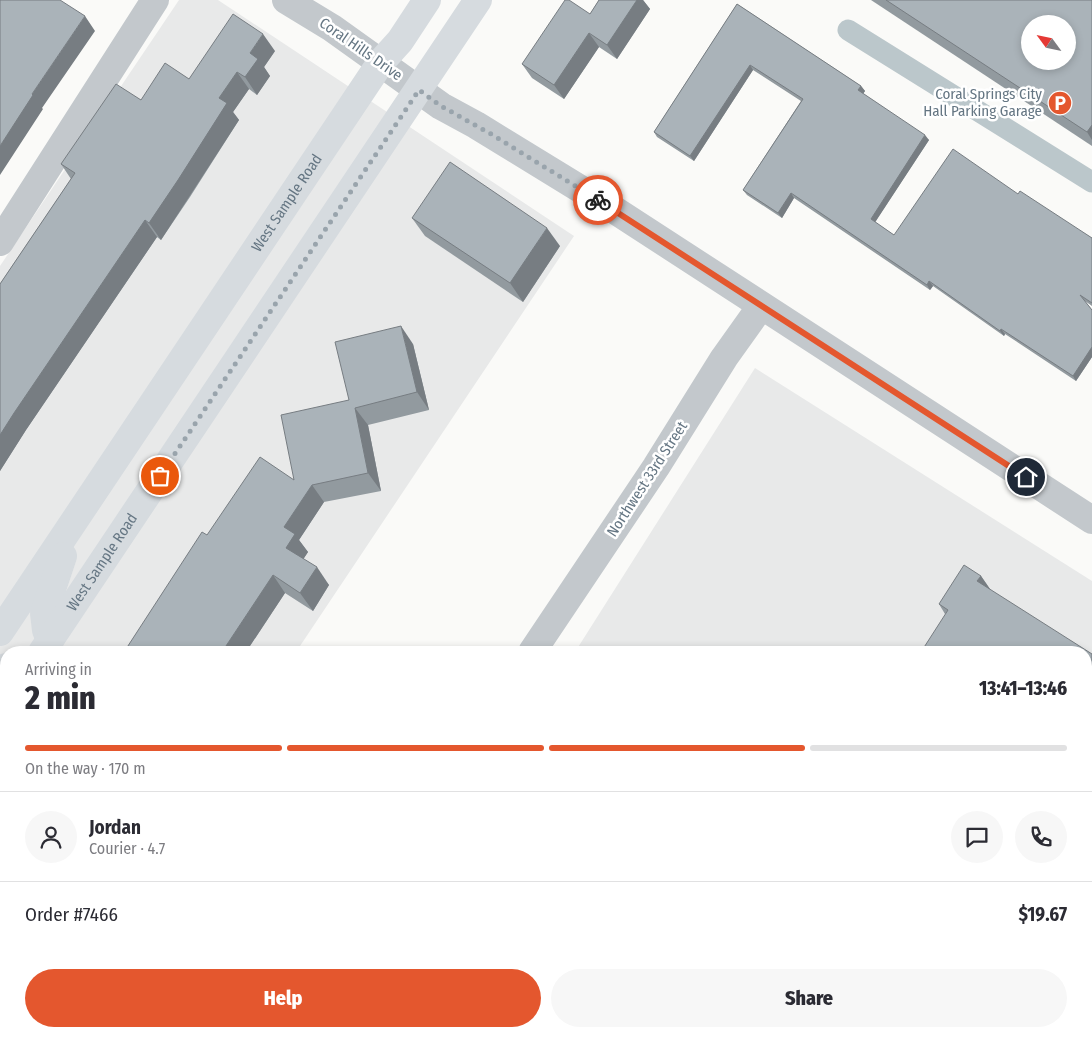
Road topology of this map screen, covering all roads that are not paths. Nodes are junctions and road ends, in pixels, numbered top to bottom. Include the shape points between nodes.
1 (155, 0) edge
2 (286, 0) edge
3 (427, 0) edge
4 (478, 0) edge
5 (382, 62) junction
6 (419, 90) junction
7 (0, 242) edge
8 (761, 306) junction
9 (1092, 520) edge
10 (74, 521) junction
11 (5, 624) edge
12 (10, 646) edge
13 (46, 646) edge
14 (47, 646) edge
15 (536, 646) edge

1 - 7 street
2 - 5 street, Coral Hills Drive
3 - 5 main road, West Sample Road
4 - 6 main road, West Sample Road
5 - 6 street, Coral Hills Drive
5 - 10 main road, West Sample Road
6 - 8 street, Coral Hills Drive via 613,209
6 - 14 main road, West Sample Road
8 - 9 street, Coral Hills Drive
8 - 15 street, Northwest 33rd Street
10 - 11 main road, West Sample Road
10 - 13 main road via 44,613
11 - 12 main road

